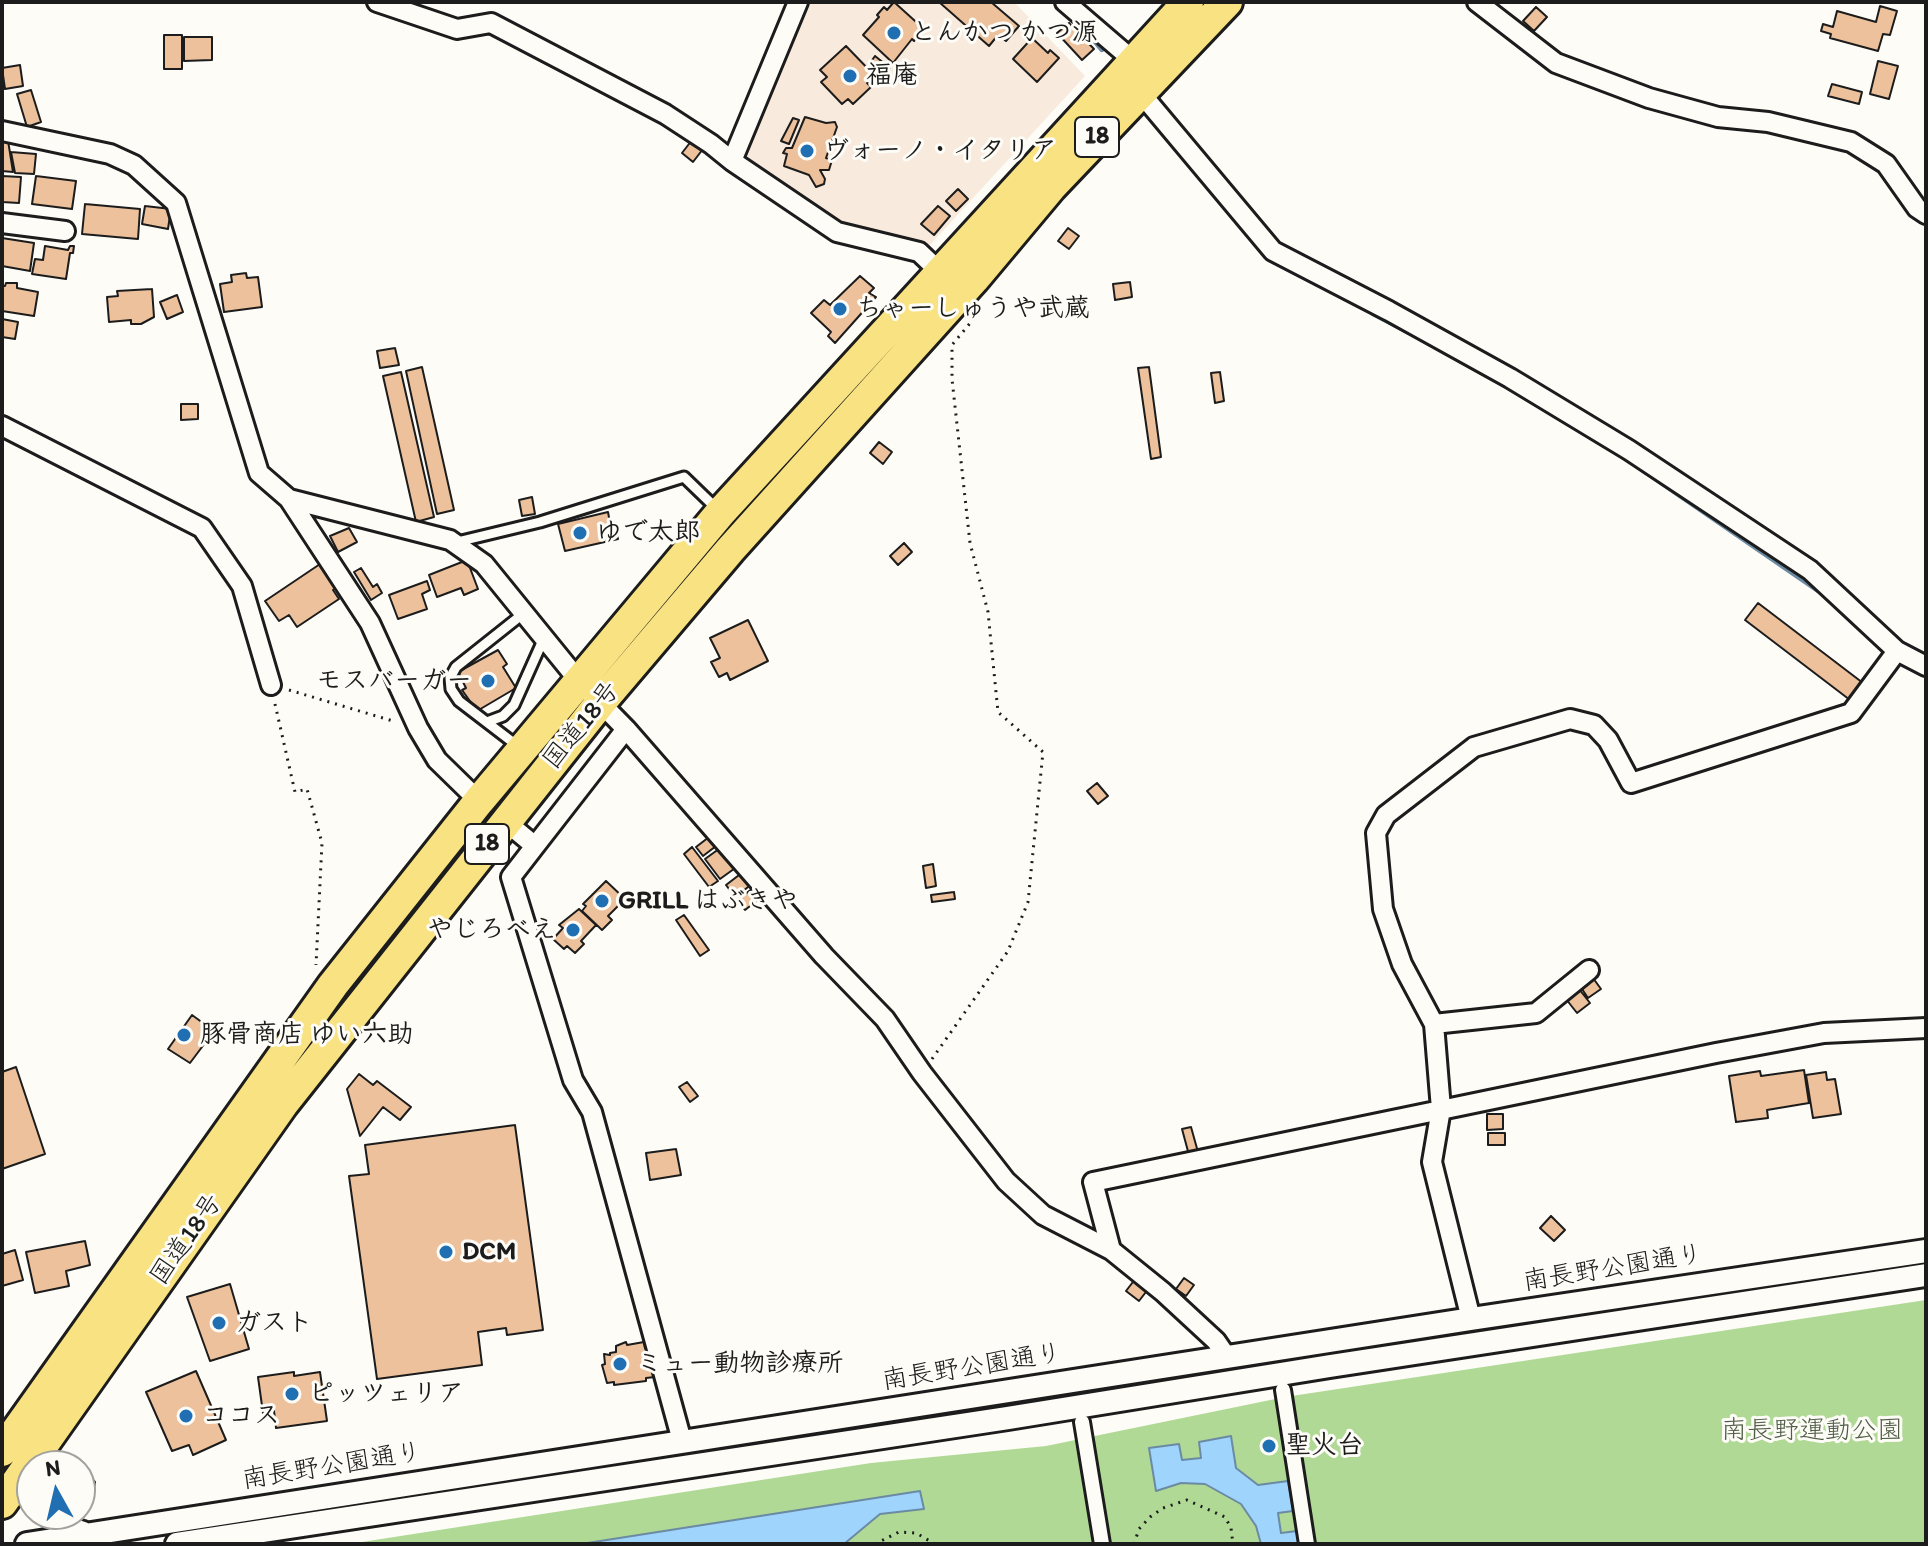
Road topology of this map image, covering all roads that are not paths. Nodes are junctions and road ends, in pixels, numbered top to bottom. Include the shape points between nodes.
1 (377, 2) edge
2 (798, 2) edge
3 (1065, 2) edge
4 (1188, 2) edge
5 (1227, 2) edge
6 (1477, 2) edge
7 (1137, 77) junction
8 (2, 131) edge
9 (732, 161) junction
10 (1926, 214) edge
11 (2, 223) edge
12 (65, 231) dead end
13 (939, 271) junction
14 (2, 426) edge
15 (289, 499) junction
16 (721, 512) junction
17 (454, 543) junction
18 (524, 613) junction
19 (544, 638) junction
20 (1897, 651) junction
21 (1926, 666) edge
22 (579, 681) junction
23 (271, 685) road end
24 (601, 702) junction
25 (487, 722) junction
26 (626, 729) junction
27 (522, 749) junction
28 (479, 801) junction
29 (505, 821) junction
30 (535, 846) junction
31 (1589, 970) dead end
32 (1434, 1024) junction
33 (1926, 1028) edge
34 (1441, 1109) junction
35 (1111, 1250) junction
36 (1926, 1251) edge
37 (1926, 1275) edge
38 (1471, 1319) junction
39 (1227, 1357) junction
40 (1283, 1390) dead end
41 (1082, 1422) dead end
42 (682, 1441) junction
43 (2, 1449) edge
44 (43, 1450) edge
45 (16, 1485) edge
46 (2, 1503) edge
47 (75, 1530) edge
48 (88, 1534) junction
49 (206, 1542) edge
50 (27, 1544) edge
51 (177, 1544) edge
52 (1102, 1544) edge
53 (1307, 1544) edge

1 - 9 street via 457,29 491,23 665,114
2 - 9 street
3 - 7 street
4 - 7 highway, 国道18号 / 18
5 - 7 highway, 国道18号 / 18
6 - 10 street via 1556,63 1649,98 1851,142 1886,164
7 - 13 highway, 国道18号 / 18
7 - 20 street via 1273,251 1483,363 1629,450 1810,570
7 - 24 highway, 国道18号 / 18 via 974,279
8 - 15 street via 110,154 134,165 176,203 259,473
9 - 13 street via 837,232 919,252
11 - 12 street
13 - 16 highway, 国道18号 / 18
14 - 23 street via 202,528 242,586
15 - 17 street
15 - 28 street via 370,623 437,760
16 - 17 lane via 684,477
16 - 22 highway, 国道18号 / 18
17 - 18 street via 484,564
18 - 19 street
18 - 25 lane via 456,667 450,678 459,701
19 - 22 street
19 - 25 lane via 514,705
20 - 21 street
20 - 32 street via 1851,713 1837,718 1631,783 1594,725 1570,719 1474,747 1386,815 1376,833 1383,909 1402,964
22 - 24 street
22 - 27 highway, 国道18号 / 18
24 - 26 street
24 - 29 highway, 国道18号 / 18
25 - 27 lane
26 - 30 street
26 - 35 street via 885,1019 1006,1181 1043,1215
27 - 28 highway, 国道18号 / 18
28 - 43 highway, 国道18号 / 18 via 333,985
29 - 30 street
29 - 44 highway, 国道18号 / 18 via 283,1104
30 - 42 street via 511,877 573,1080 596,1124
31 - 32 street via 1536,1013
32 - 34 street
33 - 34 street via 1824,1033
34 - 35 street via 1093,1182
34 - 38 street via 1432,1162
35 - 39 street via 1163,1292
36 - 38 street, 南長野公園通り
37 - 49 street, 南長野公園通り
38 - 39 street, 南長野公園通り
39 - 42 street, 南長野公園通り
40 - 53 street
41 - 52 street
42 - 48 street, 南長野公園通り
45 - 46 highway, 国道18号 / 18
47 - 48 street
48 - 50 street, 南長野公園通り
49 - 51 street, 南長野公園通り

